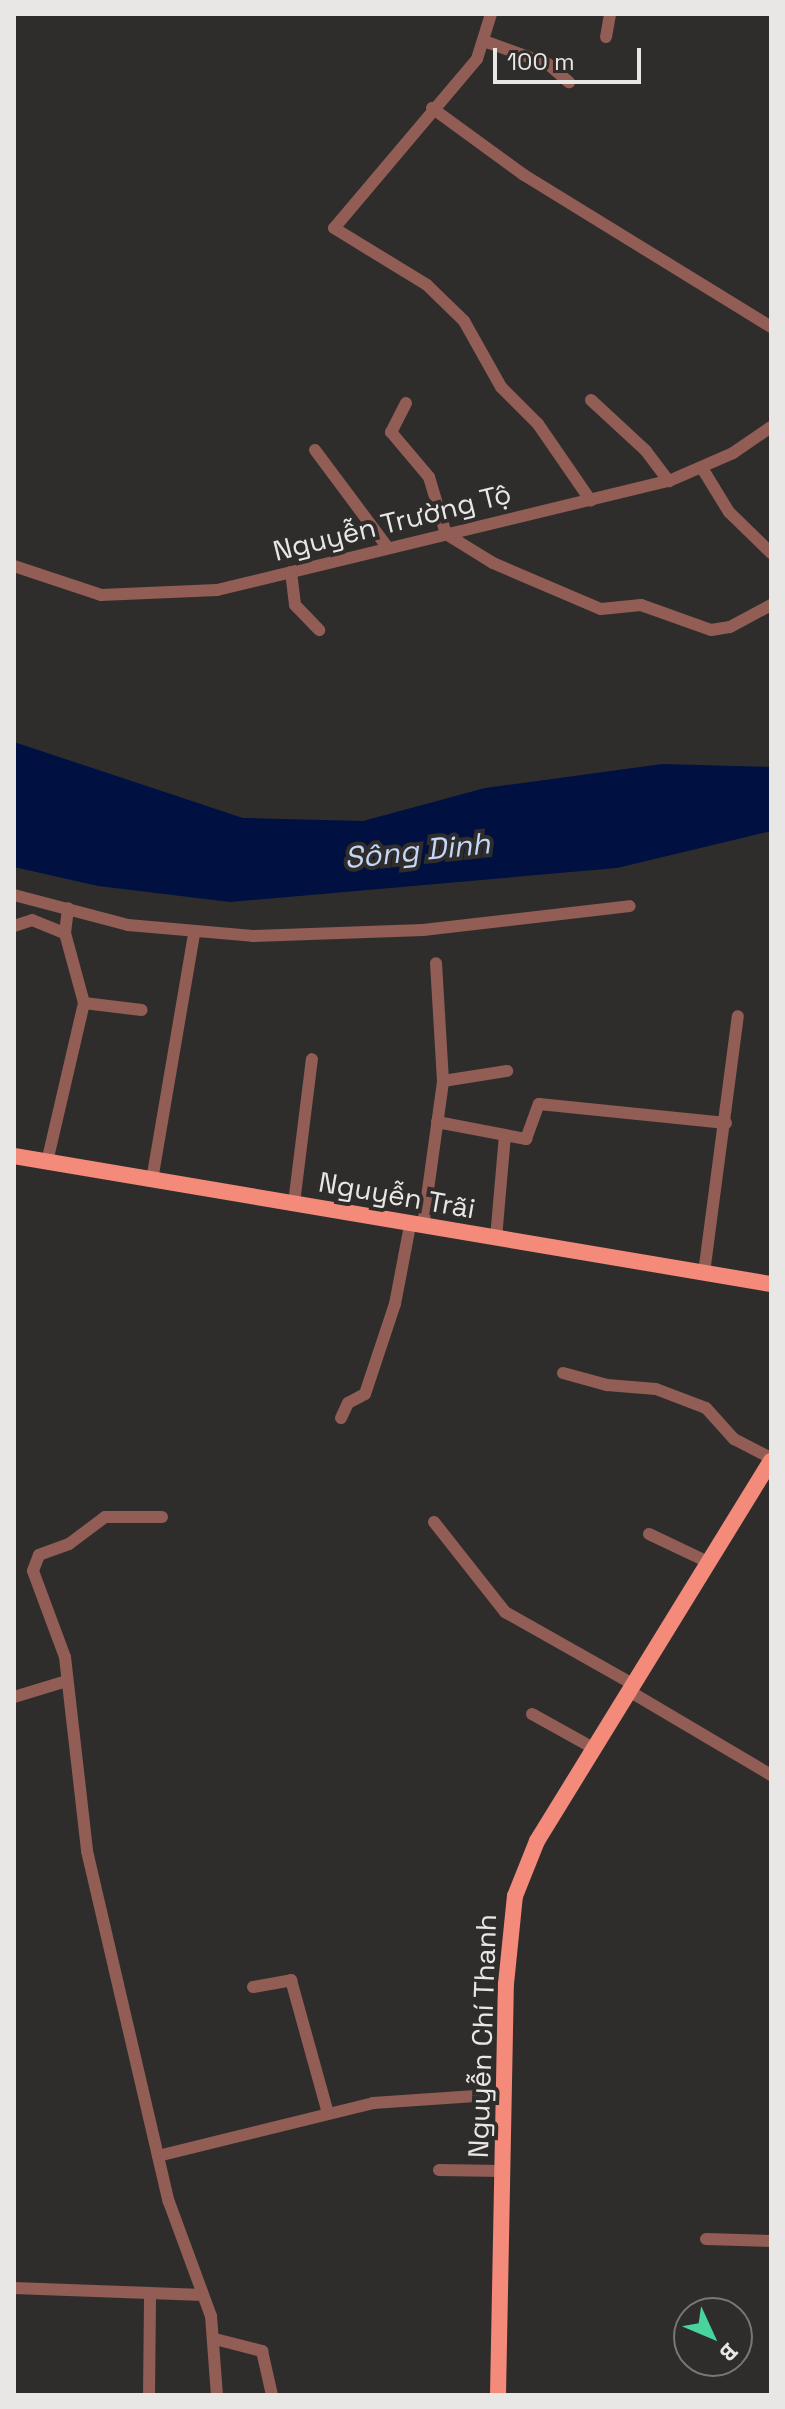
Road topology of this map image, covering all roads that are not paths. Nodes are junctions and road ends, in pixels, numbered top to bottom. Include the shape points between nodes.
1 (491, 14) edge
2 (610, 14) edge
3 (606, 37) dead end
4 (484, 41) junction
5 (569, 82) dead end
6 (432, 108) junction
7 (771, 327) edge
8 (591, 400) dead end
9 (406, 403) dead end
10 (770, 429) edge
11 (315, 450) dead end
12 (702, 468) junction
13 (669, 481) junction
14 (591, 501) junction
15 (446, 534) junction
16 (388, 548) junction
17 (771, 553) edge
18 (14, 566) edge
19 (291, 572) junction
20 (771, 605) edge
21 (319, 630) dead end
22 (14, 895) edge
23 (630, 906) dead end
24 (68, 908) junction
25 (14, 926) edge
26 (65, 933) junction
27 (194, 933) junction
28 (436, 963) dead end
29 (84, 1003) junction
30 (142, 1010) dead end
31 (738, 1016) dead end
32 (312, 1059) dead end
33 (507, 1071) dead end
34 (443, 1081) junction
35 (437, 1122) junction
36 (726, 1123) junction
37 (505, 1135) junction
38 (14, 1156) edge
39 (47, 1162) junction
40 (152, 1180) junction
41 (294, 1203) junction
42 (416, 1226) junction
43 (496, 1238) junction
44 (704, 1273) junction
45 (771, 1284) edge
46 (563, 1373) dead end
47 (341, 1418) dead end
48 (771, 1460) edge
49 (162, 1517) dead end
50 (434, 1522) dead end
51 (649, 1534) dead end
52 (708, 1562) junction
53 (67, 1681) junction
54 (631, 1687) junction
55 (14, 1697) edge
56 (532, 1714) dead end
57 (593, 1748) junction
58 (771, 1775) edge
59 (253, 1987) dead end
60 (505, 2094) junction
61 (328, 2113) junction
62 (158, 2156) junction
63 (439, 2170) dead end
64 (502, 2171) junction
65 (706, 2239) dead end
66 (771, 2241) edge
67 (14, 2288) edge
68 (150, 2295) junction
69 (203, 2295) junction
70 (215, 2339) junction
71 (149, 2395) edge
72 (217, 2395) edge
73 (272, 2395) edge
74 (498, 2395) edge

1 - 4 street
2 - 3 street
4 - 5 street via 548,64
4 - 6 street via 468,71
6 - 7 street via 524,175
6 - 14 street via 334,228 427,285 464,321 501,387 538,424
8 - 13 street via 646,451
9 - 15 street via 391,432 429,477
10 - 12 street, Nguyễn Trường Tộ
11 - 16 street
12 - 13 street, Nguyễn Trường Tộ
12 - 17 street via 729,512
13 - 14 street, Nguyễn Trường Tộ
14 - 15 street, Nguyễn Trường Tộ
15 - 16 street, Nguyễn Trường Tộ
15 - 20 street via 493,563 601,609 641,605 718,630
16 - 19 street, Nguyễn Trường Tộ
18 - 19 street, Nguyễn Trường Tộ via 83,591 126,596 208,591
19 - 21 street via 295,605
22 - 24 street
23 - 27 street via 423,930 287,936
24 - 26 street
24 - 27 street via 128,925
25 - 26 street via 32,920
26 - 29 street
27 - 40 street
28 - 34 street
29 - 30 street
29 - 39 street
31 - 36 street
32 - 41 street
33 - 34 street
34 - 35 street
35 - 37 street
35 - 42 street
36 - 37 street via 539,1104 530,1136
36 - 44 street
37 - 43 street
38 - 39 main road, Nguyễn Trãi
39 - 40 main road, Nguyễn Trãi
40 - 41 main road, Nguyễn Trãi
41 - 42 main road, Nguyễn Trãi
42 - 43 main road, Nguyễn Trãi
42 - 47 street via 365,1394 348,1403
43 - 44 main road, Nguyễn Trãi
44 - 45 main road, Nguyễn Trãi
46 - 48 street via 656,1389 706,1408 734,1439
48 - 52 main road, Nguyễn Chí Thanh
49 - 53 street via 105,1517 69,1544 36,1558 35,1581 59,1636
50 - 54 street via 505,1612
51 - 52 street
52 - 54 main road, Nguyễn Chí Thanh
53 - 55 street
53 - 62 street via 87,1851
54 - 57 main road, Nguyễn Chí Thanh
54 - 58 street
56 - 57 street
57 - 60 main road, Nguyễn Chí Thanh via 533,1849 513,1906
59 - 61 street via 291,1980
60 - 61 street via 399,2100
60 - 64 main road, Nguyễn Chí Thanh
61 - 62 street
62 - 69 street via 176,2228
63 - 64 street
64 - 74 main road, Nguyễn Chí Thanh
65 - 66 street
67 - 68 street
68 - 69 street
68 - 71 street
69 - 70 street
70 - 72 street
70 - 73 street via 262,2351

